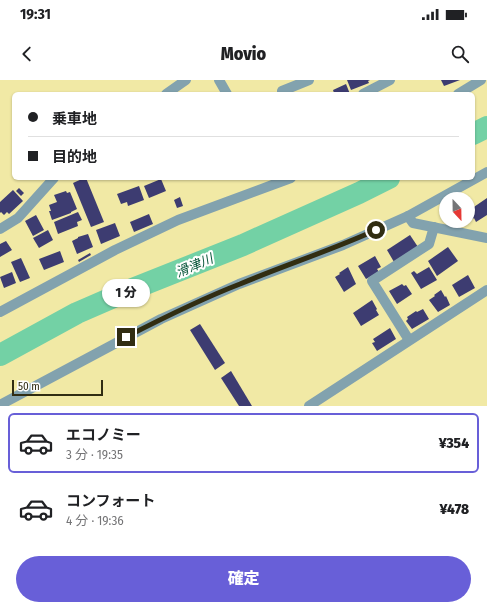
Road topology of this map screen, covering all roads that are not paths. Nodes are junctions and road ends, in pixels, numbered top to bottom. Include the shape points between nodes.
1 (186, 80) edge
2 (218, 80) edge
3 (309, 80) edge
4 (390, 80) edge
5 (481, 80) edge
6 (282, 91) dead end
7 (169, 92) edge
8 (226, 92) edge
9 (367, 92) edge
10 (461, 92) edge
11 (487, 172) edge
12 (475, 179) edge
13 (52, 180) edge
14 (286, 180) edge
15 (473, 180) edge
16 (408, 216) junction
17 (434, 227) junction
18 (0, 229) edge
19 (487, 238) edge
20 (487, 290) edge
21 (0, 312) edge
22 (409, 340) junction
23 (0, 405) edge
24 (309, 406) edge

1 - 7 street
2 - 8 street
3 - 6 street
4 - 9 street
5 - 10 street
11 - 12 street
13 - 18 street via 18,218
14 - 21 street via 178,220 122,246
15 - 16 street
16 - 17 street via 413,223
16 - 23 street via 343,245 239,284 161,319
17 - 19 street
17 - 22 street via 429,244 372,281
20 - 22 street
22 - 24 street

